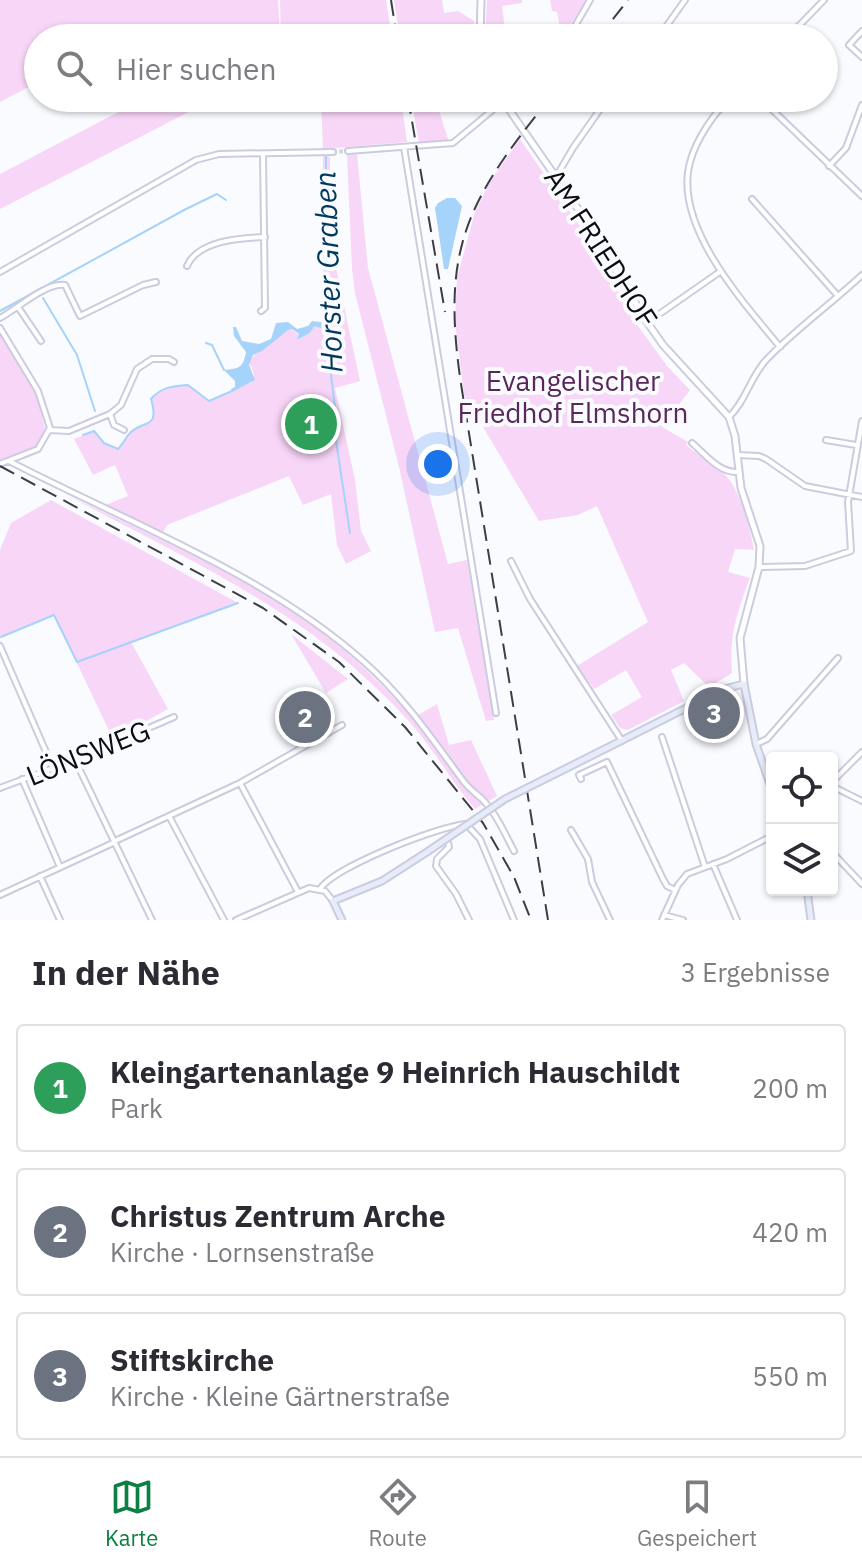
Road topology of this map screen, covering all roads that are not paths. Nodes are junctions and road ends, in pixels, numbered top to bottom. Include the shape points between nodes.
1 (481, 0) edge
2 (590, 0) edge
3 (685, 0) edge
4 (824, 0) edge
5 (480, 24) edge
6 (576, 24) edge
7 (668, 24) edge
8 (801, 24) edge
9 (862, 31) edge
10 (862, 57) edge
11 (862, 105) edge
12 (489, 112) edge
13 (513, 112) edge
14 (598, 112) edge
15 (719, 112) edge
16 (774, 112) edge
17 (404, 147) junction
18 (348, 151) tunnel mouth
19 (333, 152) tunnel mouth
20 (263, 154) junction
21 (829, 166) junction
22 (556, 177) junction
23 (862, 196) edge
24 (752, 199) dead end
25 (265, 237) junction
26 (187, 266) dead end
27 (721, 271) junction
28 (0, 272) edge
29 (862, 275) edge
30 (156, 282) dead end
31 (838, 296) junction
32 (18, 307) junction
33 (261, 311) dead end
34 (0, 318) edge
35 (647, 322) junction
36 (0, 328) edge
37 (41, 341) dead end
38 (780, 347) junction
39 (174, 362) dead end
40 (110, 414) junction
41 (729, 417) junction
42 (862, 421) edge
43 (50, 430) junction
44 (124, 430) dead end
45 (860, 436) edge
46 (826, 440) dead end
47 (692, 443) dead end
48 (856, 445) junction
49 (737, 455) junction
50 (9, 461) junction
51 (0, 464) edge
52 (738, 472) junction
53 (849, 495) junction
54 (862, 497) edge
55 (511, 561) dead end
56 (759, 567) junction
57 (0, 646) edge
58 (838, 658) dead end
59 (744, 684) junction
60 (496, 713) dead end
61 (174, 717) dead end
62 (342, 725) dead end
63 (662, 737) dead end
64 (622, 741) junction
65 (756, 744) junction
66 (862, 752) edge
67 (75, 760) junction
68 (53, 768) junction
69 (766, 773) edge
70 (838, 778) edge
71 (22, 779) junction
72 (581, 779) dead end
73 (240, 783) junction
74 (838, 787) edge
75 (0, 788) edge
76 (862, 801) edge
77 (169, 816) junction
78 (451, 827) junction
79 (571, 830) dead end
80 (430, 836) junction
81 (445, 837) junction
82 (766, 839) edge
83 (114, 842) junction
84 (514, 851) dead end
85 (838, 858) edge
86 (713, 864) junction
87 (60, 867) junction
88 (705, 867) junction
89 (40, 876) junction
90 (862, 884) edge
91 (320, 889) junction
92 (675, 890) junction
93 (298, 892) junction
94 (0, 895) edge
95 (808, 896) edge
96 (333, 901) junction
97 (246, 918) edge
98 (663, 918) edge
99 (60, 920) edge
100 (152, 920) edge
101 (224, 920) edge
102 (236, 920) edge
103 (342, 920) edge
104 (469, 920) edge
105 (514, 920) edge
106 (610, 920) edge
107 (683, 920) edge
108 (737, 920) edge
109 (811, 920) edge

1 - 5 street
2 - 6 street
3 - 7 street
4 - 8 street
9 - 10 street via 849,45
11 - 21 street via 846,148
12 - 17 street via 453,143
13 - 22 street, AM FRIEDHOF
14 - 22 street
15 - 27 street via 701,136 688,175 688,195
16 - 21 street
17 - 18 street
17 - 60 street
19 - 20 street
20 - 25 street
20 - 28 street via 196,160
21 - 23 street
22 - 35 street, AM FRIEDHOF
24 - 31 street
25 - 26 street via 224,240 191,258
25 - 33 street
27 - 35 street
27 - 38 street
29 - 31 street
30 - 32 street via 80,316 61,284
31 - 38 street
32 - 34 street
32 - 37 street
35 - 41 street, AM FRIEDHOF
36 - 43 street via 38,391
38 - 41 street via 757,370
39 - 40 street via 152,359 137,369 121,405
40 - 43 street via 69,431
40 - 44 street via 114,425
41 - 49 street, AM FRIEDHOF
42 - 45 street
43 - 50 street via 38,449
45 - 48 street
46 - 48 street
47 - 52 street via 721,469
48 - 53 street
49 - 52 street, AM FRIEDHOF
49 - 53 street via 759,456 805,486
50 - 51 street
50 - 84 street via 243,578 330,633 409,709 468,789 483,800
52 - 56 street, AM FRIEDHOF via 758,534
53 - 54 street
53 - 56 street via 851,551 805,566
55 - 64 street
56 - 59 street, AM FRIEDHOF via 740,638
57 - 68 street
58 - 65 street via 767,739
59 - 64 main road
59 - 65 main road
61 - 67 street, LÖNSWEG
62 - 73 street
63 - 88 street
64 - 96 main road, bridge via 505,799 382,881
65 - 69 main road
66 - 70 street
67 - 68 street, LÖNSWEG
67 - 83 street
68 - 71 street, LÖNSWEG
71 - 75 street, LÖNSWEG
71 - 87 street
72 - 92 street via 579,775 607,762 663,879
73 - 77 street
73 - 93 street
74 - 76 street
77 - 83 street
77 - 101 street
78 - 80 street
78 - 81 street
78 - 105 street via 466,824 480,839
79 - 106 street via 588,859 592,882
80 - 81 street
80 - 91 street via 408,840 332,876
81 - 104 street via 449,847 437,859 437,869
82 - 86 street
83 - 87 street
83 - 100 street
85 - 90 street
86 - 88 street
86 - 108 street
87 - 89 street
88 - 92 street via 687,874
89 - 94 street
89 - 99 street
91 - 93 street
91 - 96 street
92 - 98 street
93 - 97 street
95 - 109 main road
96 - 103 main road
97 - 102 street
98 - 107 street

